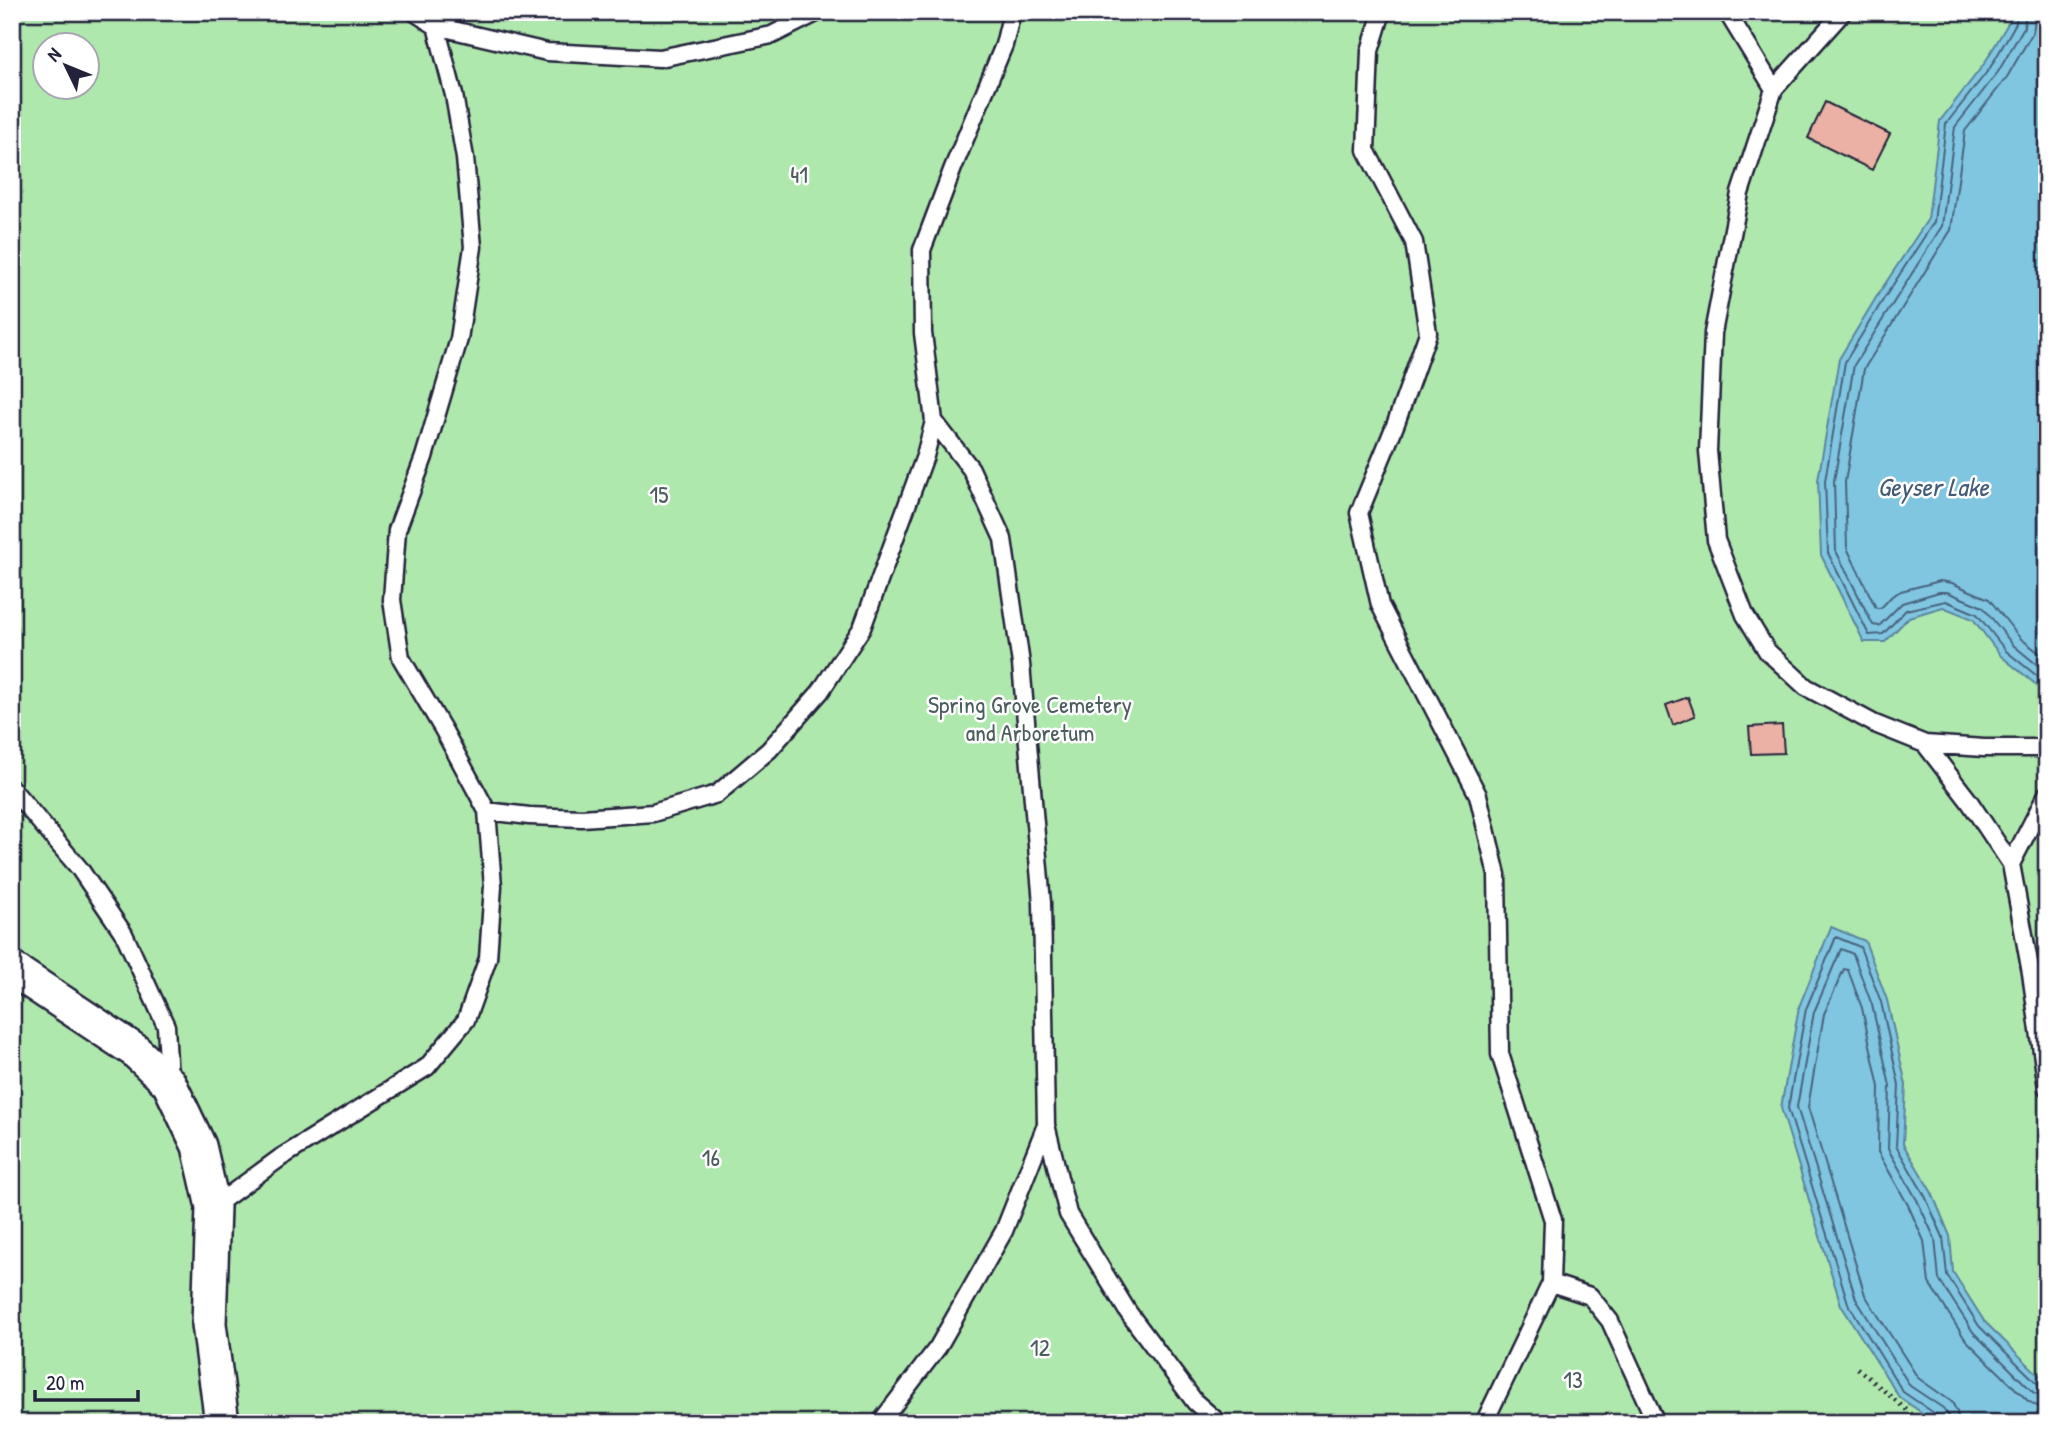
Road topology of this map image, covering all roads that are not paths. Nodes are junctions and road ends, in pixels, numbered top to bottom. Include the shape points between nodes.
1 (414, 12) edge
2 (818, 12) edge
3 (1012, 12) edge
4 (1382, 12) edge
5 (1727, 12) edge
6 (1843, 12) edge
7 (436, 26) junction
8 (1774, 89) junction
9 (933, 421) junction
10 (1925, 744) junction
11 (2047, 748) edge
12 (12, 789) edge
13 (2047, 794) edge
14 (487, 811) junction
15 (2011, 864) junction
16 (12, 969) edge
17 (169, 1083) junction
18 (2047, 1088) edge
19 (1046, 1125) junction
20 (212, 1207) junction
21 (1551, 1283) junction
22 (222, 1423) edge
23 (880, 1423) edge
24 (1219, 1423) edge
25 (1484, 1423) edge
26 (1656, 1423) edge

1 - 7 lane
2 - 7 lane via 772,35 660,58 547,52
3 - 9 lane via 1004,45 922,250 923,333
4 - 21 lane via 1370,51 1366,150 1414,242 1428,333 1359,513 1380,606 1478,795 1497,875 1500,1054 1553,1220
5 - 8 lane
6 - 8 lane
7 - 14 lane via 465,158 473,247 460,339 397,530 392,600 401,658
8 - 10 lane via 1740,192 1713,333 1708,451 1716,540 1745,615 1767,651 1806,687 1875,724
9 - 14 lane via 925,456 862,628 820,692 769,750 717,794 653,813 582,818
9 - 19 lane via 971,469 1003,539 1021,664 1042,903
10 - 11 lane
10 - 15 lane
12 - 17 lane via 79,868 124,934 166,1026
13 - 15 lane
14 - 20 lane via 493,886 488,958 466,1020 427,1067 280,1158
15 - 18 lane
16 - 17 street via 134,1050
17 - 20 street via 199,1146
19 - 23 lane via 1004,1231 938,1347
19 - 24 lane via 1068,1214 1128,1312 1195,1402
20 - 22 street via 209,1324
21 - 25 lane
21 - 26 lane via 1590,1296 1610,1321

